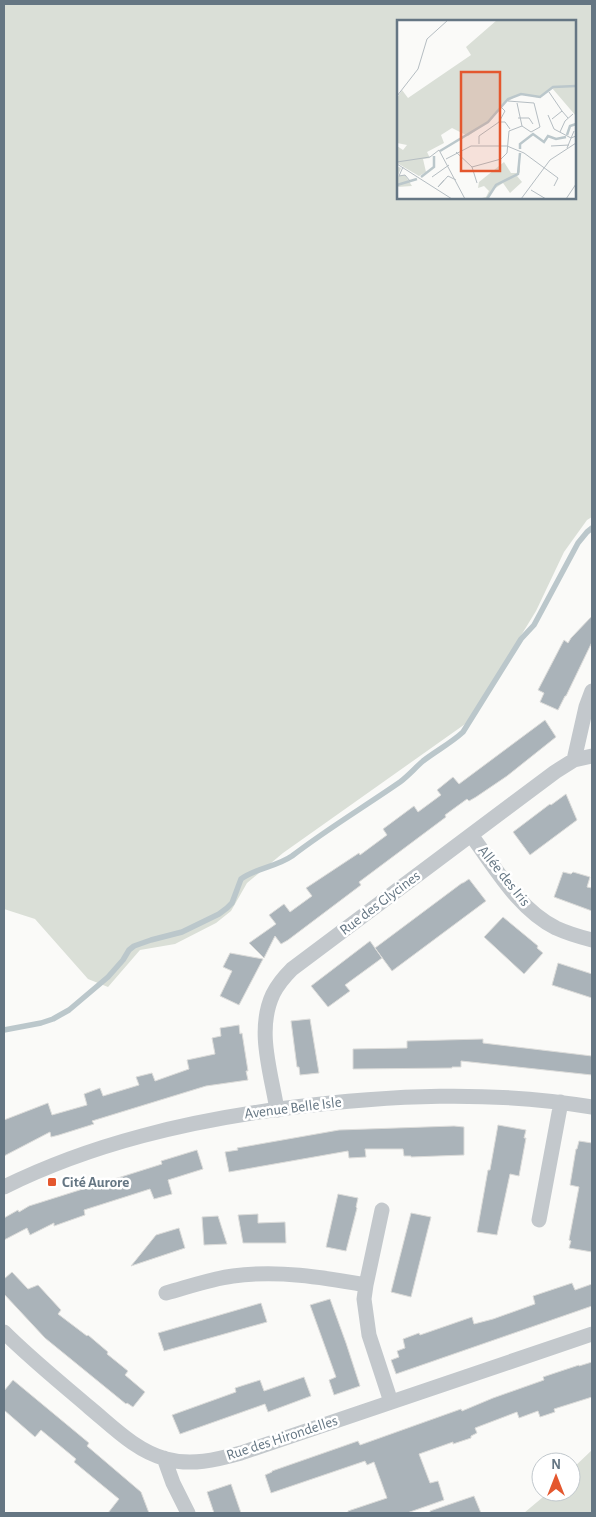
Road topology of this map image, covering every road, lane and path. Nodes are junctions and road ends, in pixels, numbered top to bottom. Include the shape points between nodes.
1 (592, 692) edge
2 (592, 756) edge
3 (574, 760) junction
4 (471, 835) junction
5 (592, 940) edge
6 (561, 1102) junction
7 (592, 1107) edge
8 (277, 1110) junction
9 (4, 1187) edge
10 (382, 1210) dead end
11 (539, 1220) dead end
12 (366, 1285) junction
13 (166, 1293) dead end
14 (4, 1332) edge
15 (592, 1334) edge
16 (391, 1402) junction
17 (164, 1458) junction
18 (188, 1513) edge

1 - 3 street
2 - 3 street, Rue des Glycines
3 - 4 street, Rue des Glycines
4 - 5 street, Allée des Iris via 526,905 556,928
4 - 8 street, Rue des Glycines via 292,969 282,980 273,994 265,1027
6 - 7 street, Avenue Belle Isle
6 - 8 street, Avenue Belle Isle via 440,1095
6 - 11 street
8 - 9 street, Avenue Belle Isle via 193,1123 132,1138 50,1166
10 - 12 street
12 - 13 street via 286,1273 260,1273 232,1276
12 - 16 street via 364,1298 369,1335
14 - 17 street, Rue des Hirondelles via 128,1440
15 - 16 street, Rue des Hirondelles
16 - 17 street, Rue des Hirondelles via 222,1458 185,1462
17 - 18 street

